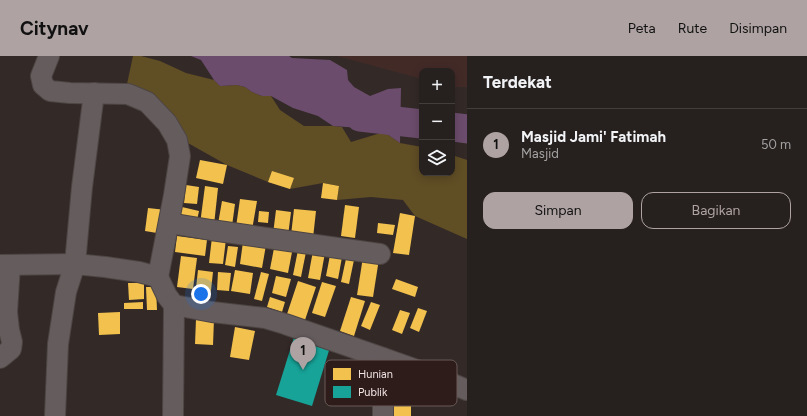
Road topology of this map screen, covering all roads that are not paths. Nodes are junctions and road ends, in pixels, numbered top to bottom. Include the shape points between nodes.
1 (49, 56) edge
2 (94, 93) junction
3 (169, 223) junction
4 (380, 254) dead end
5 (75, 264) junction
6 (5, 265) edge
7 (158, 277) junction
8 (174, 305) junction
9 (0, 358) edge
10 (383, 358) joint
11 (389, 360) edge
12 (457, 386) edge
13 (467, 390) edge
14 (55, 416) edge
15 (173, 416) edge

1 - 2 street via 41,76 43,85 50,91
2 - 3 street via 128,94 147,102 167,123 177,140 180,156
2 - 5 street
3 - 4 street
3 - 7 street
5 - 6 street
5 - 7 street
5 - 14 street via 66,292 58,344
6 - 9 street via 7,312 12,342 11,349
7 - 8 street
8 - 10 street via 265,318
8 - 15 street
10 - 11 street
12 - 13 street

